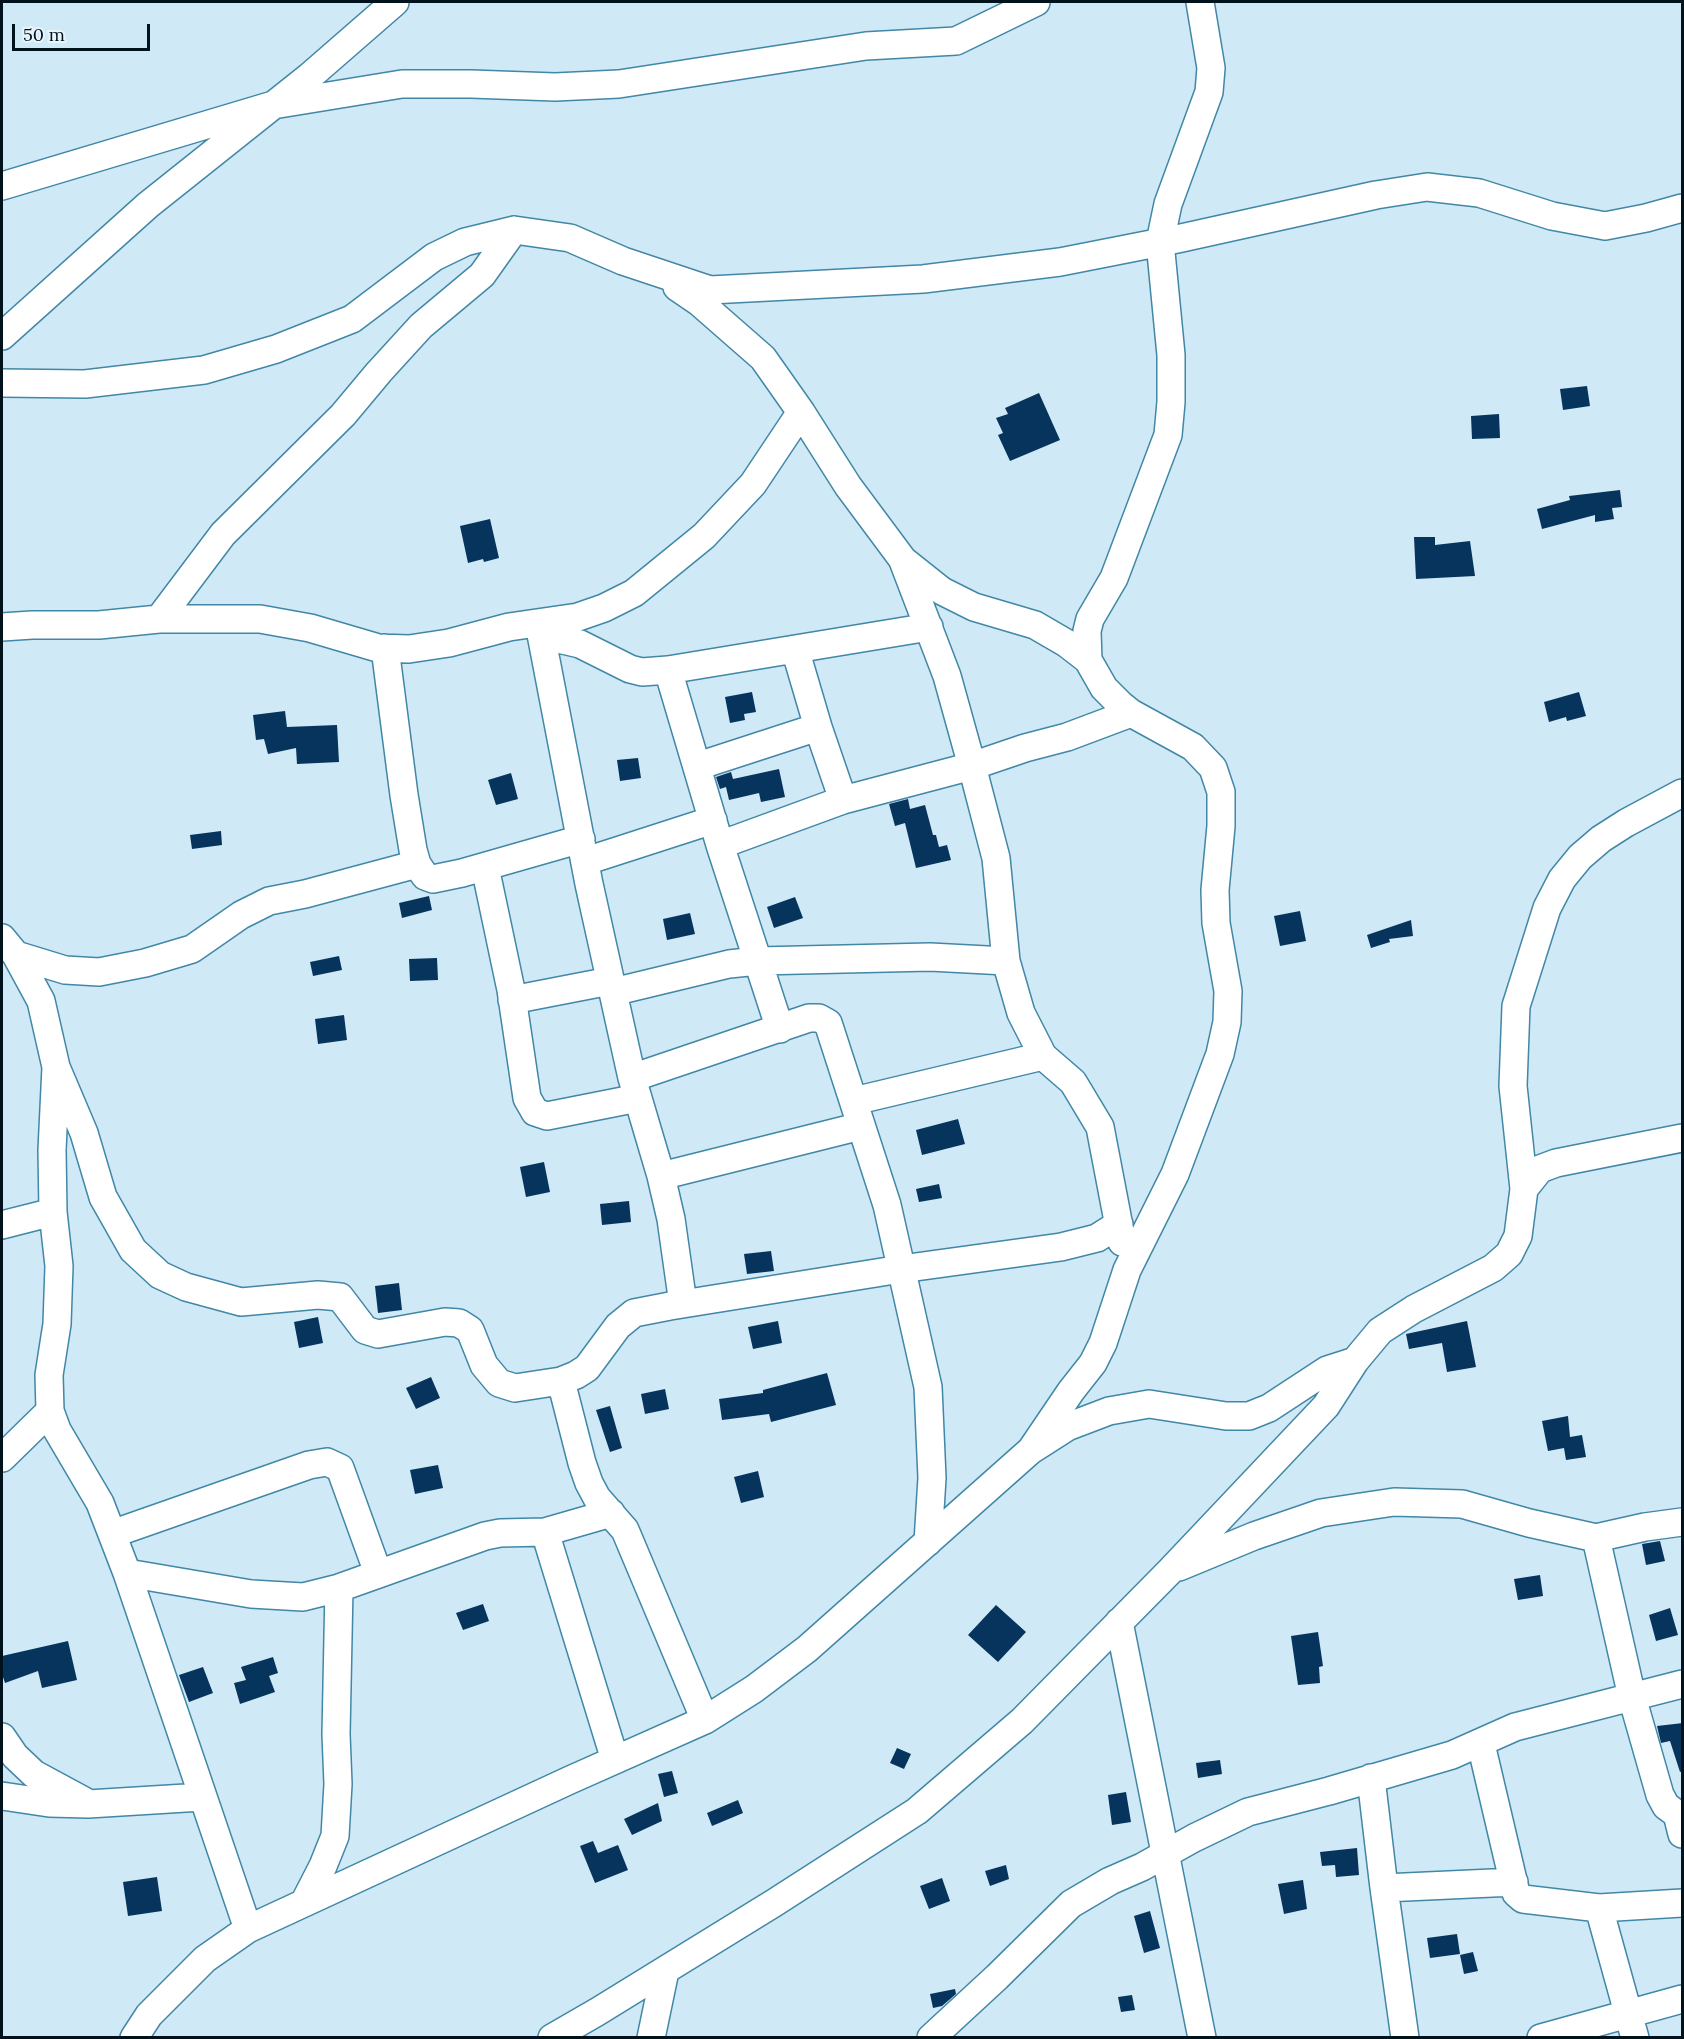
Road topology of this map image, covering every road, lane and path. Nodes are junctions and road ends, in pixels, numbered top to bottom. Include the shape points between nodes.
1 (395, 2) edge
2 (1036, 2) edge
3 (1200, 2) edge
4 (273, 105) junction
5 (2, 186) edge
6 (1683, 208) edge
7 (514, 230) junction
8 (1160, 242) junction
9 (659, 274) junction
10 (2, 336) edge
11 (2, 383) edge
12 (801, 412) junction
13 (903, 560) junction
14 (159, 619) junction
15 (2, 627) edge
16 (929, 627) junction
17 (540, 629) junction
18 (385, 648) junction
19 (795, 649) junction
20 (1088, 660) junction
21 (668, 670) junction
22 (1131, 713) junction
23 (818, 727) junction
24 (698, 766) junction
25 (972, 766) junction
26 (1683, 793) edge
27 (843, 800) junction
28 (717, 832) junction
29 (583, 850) junction
30 (417, 864) junction
31 (485, 867) junction
32 (9, 947) edge
33 (758, 961) junction
34 (1006, 961) junction
35 (612, 986) junction
36 (512, 1000) junction
37 (780, 1029) junction
38 (1043, 1056) junction
39 (56, 1066) junction
40 (635, 1088) junction
41 (858, 1114) junction
42 (1683, 1138) edge
43 (662, 1176) junction
44 (1524, 1189) junction
45 (53, 1212) junction
46 (1119, 1224) junction
47 (2, 1225) edge
48 (902, 1269) junction
49 (1127, 1270) junction
50 (683, 1304) junction
51 (1355, 1361) junction
52 (561, 1381) junction
53 (50, 1411) junction
54 (1031, 1450) junction
55 (2, 1458) edge
56 (611, 1513) junction
57 (1683, 1522) edge
58 (545, 1532) junction
59 (112, 1534) junction
60 (1596, 1538) junction
61 (928, 1542) junction
62 (1170, 1571) junction
63 (127, 1573) junction
64 (378, 1573) junction
65 (339, 1588) junction
66 (1119, 1622) junction
67 (1683, 1684) edge
68 (1632, 1697) junction
69 (705, 1720) junction
70 (2, 1737) edge
71 (1481, 1744) junction
72 (615, 1760) junction
73 (1371, 1778) junction
74 (2, 1796) edge
75 (202, 1797) junction
76 (88, 1804) junction
77 (1683, 1834) edge
78 (1165, 1854) junction
79 (1514, 1882) junction
80 (1384, 1888) junction
81 (304, 1903) junction
82 (1683, 1903) edge
83 (1599, 1908) junction
84 (248, 1929) junction
85 (665, 1971) junction
86 (1683, 1999) edge
87 (1631, 2026) edge
88 (134, 2037) edge
89 (552, 2037) edge
90 (651, 2037) edge
91 (931, 2037) edge
92 (1202, 2037) edge
93 (1405, 2037) edge
94 (1540, 2037) edge

1 - 4 street
2 - 4 street via 956,40 866,46 619,84 402,84
3 - 8 street via 1211,68 1209,92 1168,204
4 - 5 street
4 - 10 street via 148,205
6 - 8 street via 1605,226 1552,216 1479,193 1427,187
7 - 9 street via 570,238
7 - 11 street via 465,242 434,257 352,319 276,349 204,370 85,384
7 - 14 street via 482,275 421,326 343,415 223,534
8 - 9 street via 1060,262 912,280 710,290
8 - 20 street via 1171,355 1168,435 1114,578 1090,619
9 - 12 street via 699,302 763,358
12 - 13 street via 848,486
12 - 17 street via 753,484 704,536 634,593 604,608
13 - 16 street
13 - 20 street via 942,591 974,607 1035,625
14 - 15 street
14 - 18 street via 260,619
16 - 19 street
16 - 25 street
17 - 18 street via 509,627 449,643
17 - 21 street via 630,669
17 - 29 street
18 - 30 street
19 - 21 street
19 - 23 street
20 - 22 street via 1104,688
21 - 24 street
22 - 25 street
22 - 49 street via 1193,747 1213,768 1221,792 1216,923 1228,991 1220,1054 1175,1174
23 - 24 street
23 - 27 street
24 - 28 street
25 - 27 street
25 - 34 street via 996,858
26 - 44 street via 1626,823 1580,856 1547,908 1516,1006 1513,1086
27 - 28 street
28 - 29 street
28 - 33 street
29 - 31 street
29 - 35 street
30 - 31 street via 425,876 433,879
30 - 32 street via 269,901 192,949 145,963 99,972 65,970
31 - 36 street
32 - 39 street via 41,1001
33 - 34 street via 930,957
33 - 35 street
33 - 37 street
34 - 38 street via 1021,1013
35 - 36 street
35 - 40 street
36 - 40 street via 527,1098 535,1112 547,1116
37 - 40 street
37 - 41 street via 809,1018 828,1023
38 - 41 street
38 - 46 street via 1073,1082 1100,1128
39 - 45 street
39 - 52 street via 84,1133 103,1197 133,1250 160,1275 186,1287 241,1302 318,1295 340,1297 365,1330 378,1334 459,1323 470,1330 484,1365 499,1383 516,1388
40 - 43 street
41 - 43 street
41 - 48 street via 887,1205
42 - 44 street via 1556,1163 1540,1169
43 - 50 street
44 - 51 street via 1518,1236 1509,1254 1493,1268 1380,1331
45 - 47 street
45 - 53 street via 59,1266 57,1324 49,1375
46 - 48 street via 1097,1238 1061,1247
46 - 49 street
48 - 50 street
48 - 61 street via 928,1388 932,1478
49 - 54 street via 1104,1343
50 - 52 street via 634,1313 618,1326 587,1368
51 - 54 street via 1327,1370 1269,1408 1249,1416 1149,1404 1109,1411 1067,1427
51 - 62 street via 1326,1406
52 - 56 street via 585,1473 597,1498
53 - 55 street
53 - 59 street via 100,1503
54 - 61 street
56 - 58 street
56 - 69 street via 625,1530
57 - 60 street
58 - 64 street via 485,1536
58 - 72 street
59 - 63 street
59 - 64 street via 327,1462 340,1468
60 - 62 street via 1462,1504 1394,1502 1321,1513
60 - 68 street
61 - 69 street via 807,1649
62 - 66 street
63 - 65 street via 250,1594 303,1597
63 - 75 street
64 - 65 street
65 - 81 street via 335,1836
66 - 78 street
66 - 85 street via 1022,1720 918,1811
67 - 68 street
68 - 71 street via 1515,1727
68 - 77 street via 1660,1795 1677,1814
69 - 72 street
70 - 76 street via 34,1774
71 - 73 street
71 - 79 street
72 - 81 street
73 - 78 street via 1248,1812
73 - 80 street
74 - 76 street
75 - 76 street
75 - 84 street
78 - 91 street via 1071,1904
78 - 92 street
79 - 80 street
79 - 83 street via 1516,1893 1523,1899
80 - 93 street
81 - 84 street
82 - 83 street
83 - 87 street
84 - 88 street via 205,1959 149,2015
85 - 89 street
85 - 90 street
86 - 87 street
87 - 94 street

